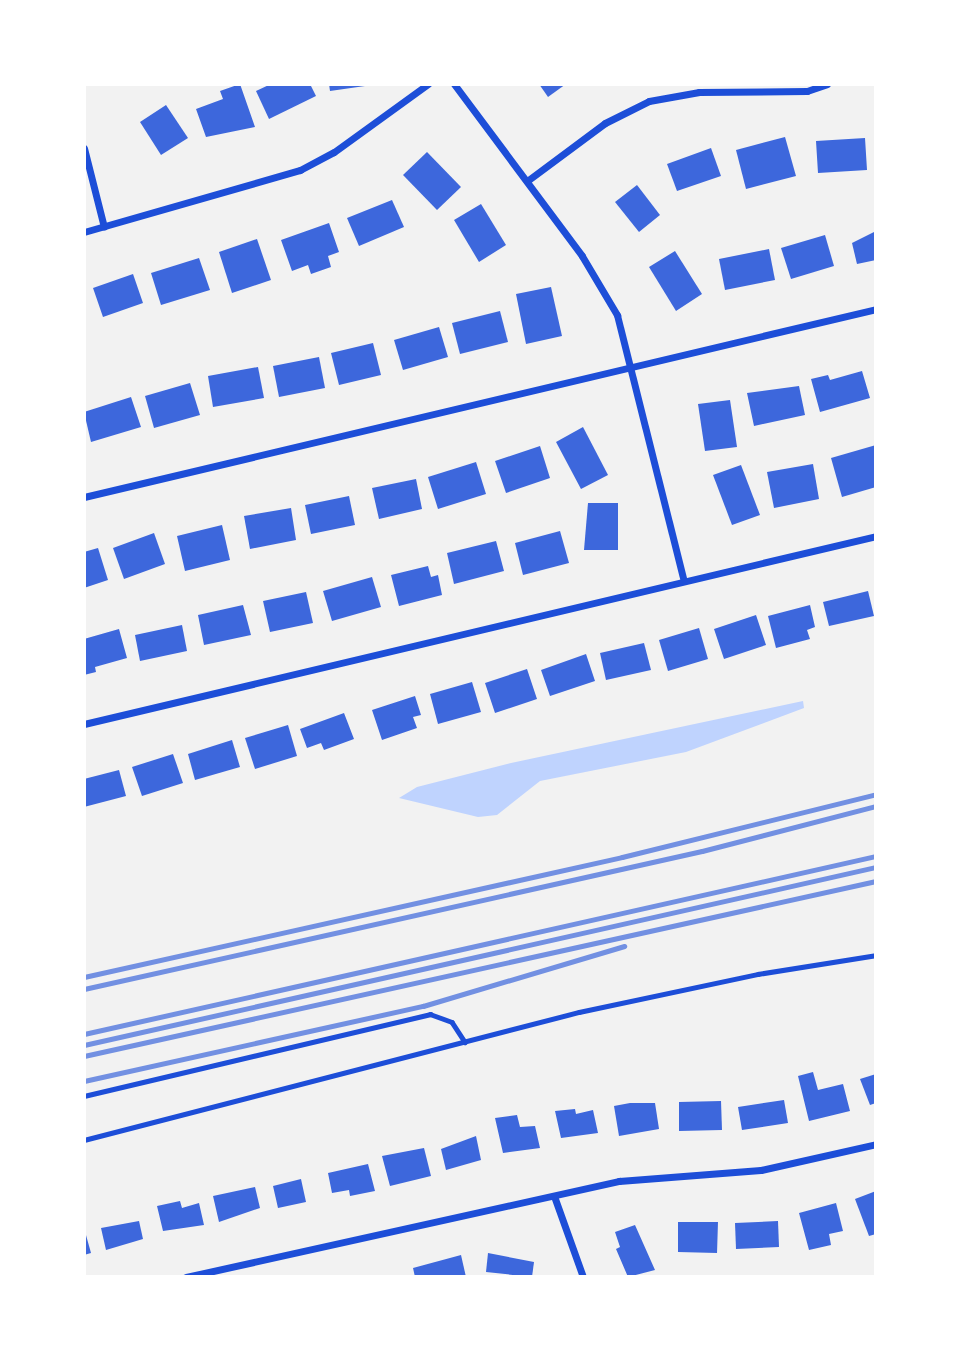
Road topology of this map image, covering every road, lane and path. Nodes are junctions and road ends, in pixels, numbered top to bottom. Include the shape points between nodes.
1 (428, 84) edge
2 (454, 84) edge
3 (827, 84) edge
4 (84, 148) edge
5 (527, 181) junction
6 (104, 227) junction
7 (84, 232) edge
8 (876, 309) edge
9 (631, 369) junction
10 (84, 497) edge
11 (876, 536) edge
12 (684, 582) junction
13 (84, 724) edge
14 (876, 955) edge
15 (466, 1042) junction
16 (84, 1096) edge
17 (84, 1140) edge
18 (876, 1144) edge
19 (554, 1196) junction
20 (186, 1277) edge
21 (583, 1277) edge

1 - 6 street via 334,152 300,170
2 - 5 street
3 - 5 street via 807,91 699,92 649,102 606,123
4 - 6 street
5 - 9 street via 603,286 617,315
6 - 7 street
8 - 9 street
9 - 10 street
9 - 12 street
11 - 12 street
12 - 13 street
14 - 15 lane via 683,989
15 - 16 lane via 452,1022 430,1014
15 - 17 lane
18 - 19 street via 799,1165 653,1176
19 - 20 street
19 - 21 street

